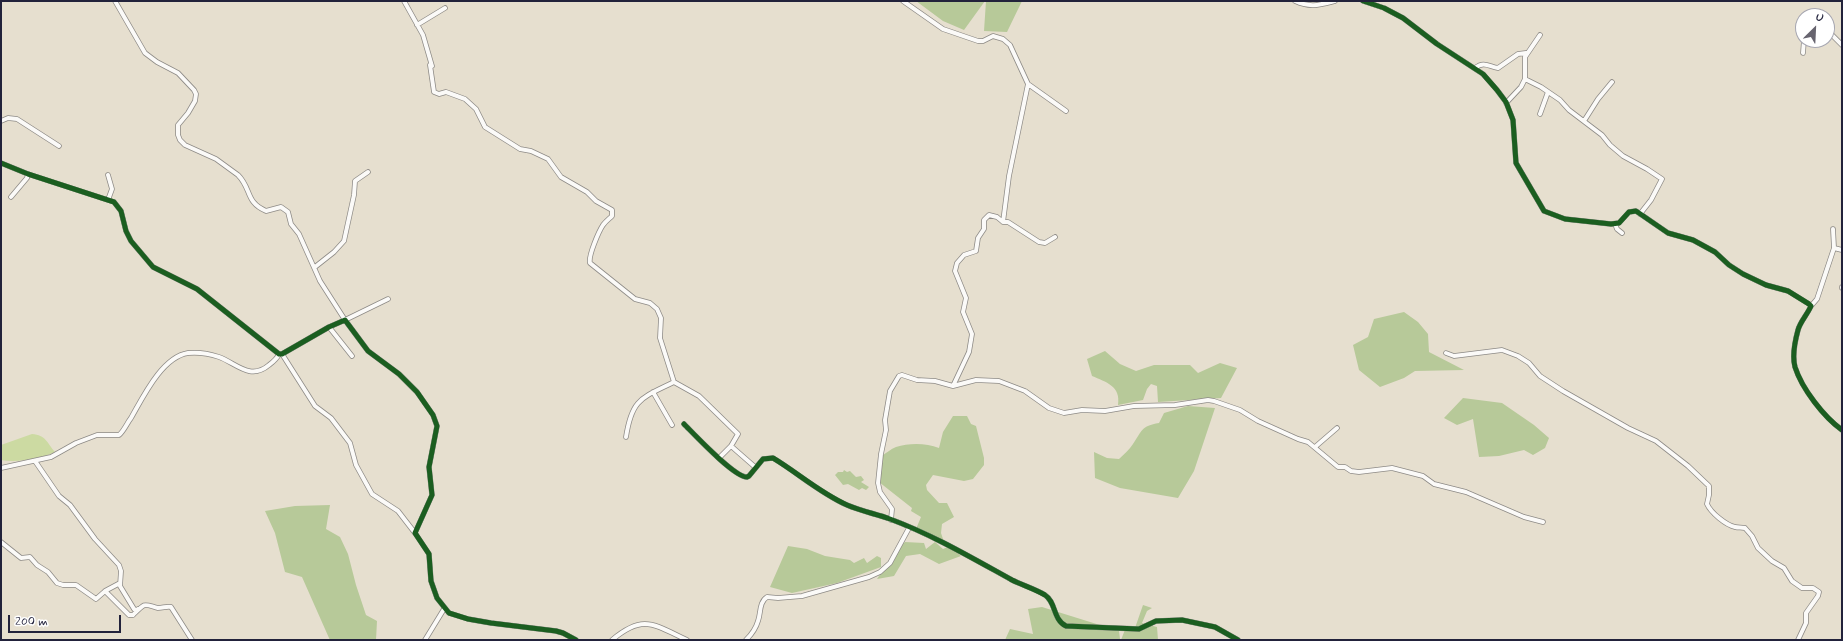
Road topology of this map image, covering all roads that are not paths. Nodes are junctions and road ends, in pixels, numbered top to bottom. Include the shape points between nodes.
1 (115, 1) edge
2 (404, 1) edge
3 (903, 1) edge
4 (1295, 1) edge
5 (1335, 1) edge
6 (1363, 1) edge
7 (445, 8) dead end
8 (417, 25) junction
9 (1540, 35) dead end
10 (1803, 48) edge
11 (1526, 53) junction
12 (1803, 54) dead end
13 (1476, 68) junction
14 (1524, 79) junction
15 (1612, 82) dead end
16 (1028, 84) junction
17 (1548, 92) junction
18 (1506, 103) junction
19 (1066, 111) dead end
20 (1540, 114) dead end
21 (1, 121) edge
22 (1584, 121) junction
23 (59, 146) dead end
24 (1, 163) edge
25 (368, 172) dead end
26 (28, 174) junction
27 (108, 175) dead end
28 (11, 197) dead end
29 (108, 200) junction
30 (1640, 214) junction
31 (1003, 222) junction
32 (1615, 224) junction
33 (1833, 229) dead end
34 (1622, 233) dead end
35 (1055, 237) dead end
36 (1834, 248) junction
37 (1842, 250) edge
38 (315, 267) junction
39 (388, 299) dead end
40 (1811, 306) junction
41 (345, 320) junction
42 (329, 327) junction
43 (1446, 353) dead end
44 (280, 354) junction
45 (352, 356) dead end
46 (674, 382) junction
47 (953, 386) junction
48 (653, 392) junction
49 (684, 424) dead end
50 (672, 425) dead end
51 (1337, 428) dead end
52 (1842, 430) edge
53 (626, 436) dead end
54 (731, 446) junction
55 (1315, 447) junction
56 (719, 458) junction
57 (35, 461) junction
58 (756, 467) junction
59 (1, 468) edge
60 (891, 520) junction
61 (1543, 522) dead end
62 (909, 528) junction
63 (415, 533) junction
64 (1, 542) edge
65 (120, 583) junction
66 (105, 591) junction
67 (141, 607) junction
68 (444, 609) junction
69 (192, 640) edge
70 (425, 640) edge
71 (576, 640) edge
72 (612, 640) edge
73 (687, 640) edge
74 (746, 640) edge
75 (1238, 640) edge
76 (1798, 640) edge

1 - 38 street via 145,53 178,73 196,94 195,101 178,125 180,140 185,145 216,159 238,175 256,206 266,211 281,207 288,212 292,226 299,234
2 - 8 street
3 - 16 street via 946,30 978,41 995,36 1006,41
4 - 5 street via 1314,7
6 - 13 street via 1403,18 1437,44
7 - 8 street
8 - 46 street via 424,36 434,92 446,92 465,99 476,109 485,127 520,149 548,158 562,178 612,210 612,216 603,225 593,245 590,263 635,299 650,303 658,309 661,318 660,338
9 - 11 street
10 - 12 street
11 - 13 street via 1518,54 1498,68 1480,64
11 - 14 street
13 - 18 street
14 - 17 street
14 - 18 street via 1521,87
15 - 22 street via 1598,98
16 - 19 street
16 - 31 street via 1009,176
17 - 20 street
17 - 22 street
18 - 32 street via 1513,120 1516,163 1544,211 1565,219
21 - 23 street via 6,118 17,119
22 - 30 street via 1623,156 1662,179
24 - 26 street
25 - 38 street via 358,177 355,183 344,241
26 - 28 street
26 - 29 street
27 - 29 street via 112,189
29 - 44 street via 120,208 131,241 153,267 197,289
30 - 32 street via 1631,211
30 - 40 street via 1668,233 1693,240 1715,252 1729,266 1743,274 1795,295
31 - 35 street via 1008,222 1039,242 1045,243
31 - 47 street via 988,215 984,220 984,229 978,238 976,251 964,255 956,267 955,273 966,298 963,312 972,334 969,352
32 - 34 street
33 - 36 street
36 - 37 street
36 - 40 street via 1817,298
38 - 41 street via 320,281
39 - 41 street
40 - 52 street via 1797,332 1795,366 1818,406 1830,421
41 - 42 street
41 - 63 street via 368,351 399,374 417,392 436,420 429,467 432,495
42 - 44 street
42 - 45 street
43 - 76 street via 1454,356 1498,350 1516,355 1529,363 1540,376 1590,407 1654,440 1687,464 1708,486 1707,504 1712,512 1730,525 1745,528 1758,548 1784,568 1799,587 1813,588 1819,592 1806,613 1806,623
44 - 57 street via 266,368 256,372 236,367 220,357 196,352 187,353 178,357 158,374 121,434 98,435 76,443 52,457
44 - 63 street via 315,406 331,418 350,443 356,465 372,494 398,511
46 - 48 street
46 - 54 street via 699,396 738,434
47 - 55 street via 976,380 999,380 1025,391 1052,410 1064,413 1214,401 1244,412
47 - 60 street via 902,375 890,389 878,487 892,509
48 - 50 street
48 - 53 street via 638,401 632,411
49 - 56 street
51 - 55 street
54 - 56 street
54 - 58 street
55 - 61 street via 1338,467 1359,472 1392,468 1423,476 1434,484 1466,492
56 - 58 street via 744,478
57 - 59 street
57 - 65 street via 60,496 70,504 95,539 119,565
58 - 60 street via 763,459 773,458 846,504
60 - 62 street
62 - 74 street via 890,563 880,572 802,596 771,596 764,599 758,621
62 - 75 street via 971,556 1024,587 1045,596 1049,599 1059,622 1066,626 1129,630 1139,629 1156,621 1182,620 1215,627
63 - 68 street via 429,554 431,581
64 - 66 street via 21,558 30,557 62,585 76,585 96,599
65 - 66 street
65 - 67 street via 134,609 137,611
66 - 67 street via 129,614 133,615
67 - 69 street via 149,604 159,608 172,608
68 - 70 street
68 - 71 street via 455,616 556,631
72 - 73 street via 626,628 639,624 656,626

